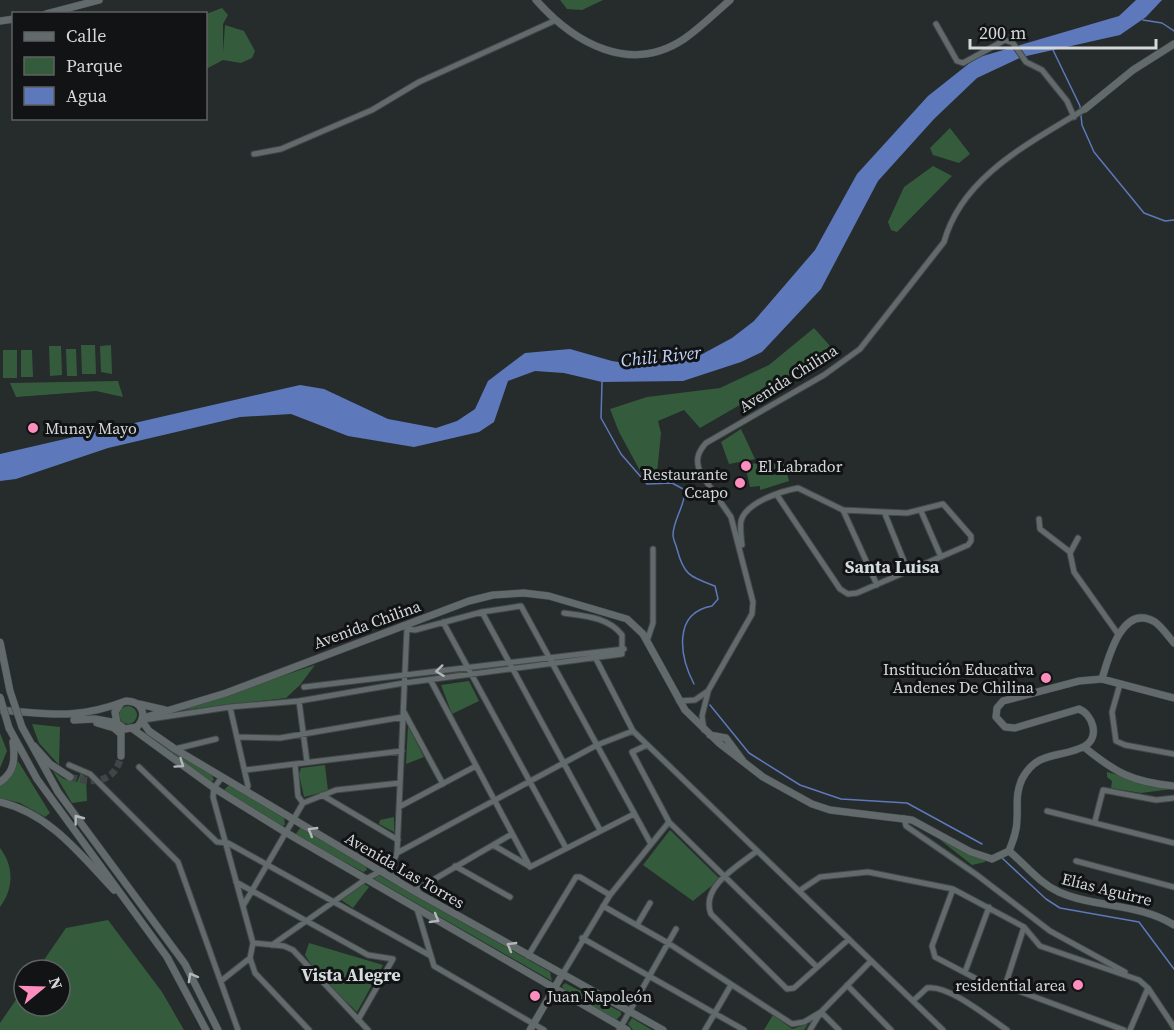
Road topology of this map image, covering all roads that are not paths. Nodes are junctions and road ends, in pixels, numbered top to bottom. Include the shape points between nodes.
1 (99, 0) edge
2 (536, 0) edge
3 (730, 0) edge
4 (54, 12) edge
5 (554, 21) junction
6 (936, 24) dead end
7 (1174, 44) edge
8 (1086, 109) joint
9 (1076, 115) junction
10 (254, 154) dead end
11 (777, 495) junction
12 (843, 510) junction
13 (921, 511) junction
14 (885, 514) junction
15 (1040, 519) dead end
16 (1078, 538) dead end
17 (653, 549) dead end
18 (1070, 552) junction
19 (743, 557) junction
20 (941, 557) junction
21 (908, 571) junction
22 (877, 585) junction
23 (482, 612) junction
24 (564, 612) dead end
25 (443, 622) junction
26 (407, 627) junction
27 (1118, 634) junction
28 (647, 641) junction
29 (0, 642) edge
30 (1174, 643) edge
31 (624, 649) junction
32 (592, 653) junction
33 (549, 658) junction
34 (596, 659) junction
35 (510, 663) junction
36 (553, 665) junction
37 (468, 668) junction
38 (514, 670) junction
39 (405, 675) junction
40 (472, 675) junction
41 (1102, 679) junction
42 (431, 681) junction
43 (404, 683) junction
44 (1120, 684) junction
45 (304, 687) dead end
46 (708, 691) junction
47 (0, 697) edge
48 (1174, 698) edge
49 (678, 700) junction
50 (299, 701) junction
51 (121, 702) junction
52 (139, 704) junction
53 (230, 707) junction
54 (168, 710) junction
55 (0, 712) edge
56 (403, 714) junction
57 (74, 720) junction
58 (142, 720) junction
59 (119, 728) junction
60 (133, 729) junction
61 (704, 730) junction
62 (10, 731) junction
63 (633, 731) junction
64 (303, 734) junction
65 (25, 735) junction
66 (237, 737) junction
67 (216, 739) dead end
68 (647, 745) junction
69 (597, 746) junction
70 (1084, 747) junction
71 (175, 749) junction
72 (402, 751) junction
73 (1174, 754) edge
74 (121, 756) tunnel mouth
75 (307, 762) junction
76 (564, 763) junction
77 (295, 764) junction
78 (69, 765) dead end
79 (477, 766) junction
80 (139, 767) dead end
81 (245, 770) junction
82 (70, 777) tunnel mouth
83 (222, 777) junction
84 (0, 782) edge
85 (530, 782) junction
86 (400, 783) junction
87 (443, 784) junction
88 (1174, 786) edge
89 (214, 788) junction
90 (246, 792) junction
91 (322, 795) junction
92 (1174, 798) edge
93 (495, 800) junction
94 (0, 802) edge
95 (303, 803) junction
96 (399, 807) junction
97 (1047, 811) dead end
98 (634, 814) junction
99 (904, 818) junction
100 (293, 820) junction
101 (1095, 821) junction
102 (669, 822) junction
103 (600, 830) junction
104 (285, 832) junction
105 (512, 834) junction
106 (398, 840) junction
107 (225, 843) junction
108 (1174, 843) edge
109 (651, 844) junction
110 (493, 845) junction
111 (566, 848) junction
112 (757, 851) junction
113 (1009, 851) junction
114 (397, 853) junction
115 (1076, 861) dead end
116 (267, 864) junction
117 (392, 865) junction
118 (455, 866) junction
119 (530, 867) junction
120 (380, 872) junction
121 (726, 877) junction
122 (366, 879) junction
123 (237, 882) junction
124 (398, 882) junction
125 (1174, 887) edge
126 (954, 889) junction
127 (252, 890) junction
128 (414, 891) junction
129 (799, 891) junction
130 (610, 895) junction
131 (510, 897) dead end
132 (335, 901) junction
133 (650, 903) dead end
134 (243, 906) junction
135 (603, 906) junction
136 (989, 907) junction
137 (417, 909) junction
138 (140, 918) junction
139 (307, 921) junction
140 (637, 925) junction
141 (1174, 925) edge
142 (1024, 927) junction
143 (676, 929) dead end
144 (582, 938) junction
145 (849, 939) junction
146 (253, 943) junction
147 (668, 944) junction
148 (272, 945) junction
149 (431, 956) junction
150 (528, 956) junction
151 (250, 958) junction
152 (871, 960) junction
153 (817, 967) junction
154 (965, 972) junction
155 (562, 975) junction
156 (650, 976) junction
157 (1139, 980) junction
158 (221, 981) junction
159 (731, 985) junction
160 (847, 985) junction
161 (1005, 986) junction
162 (555, 988) junction
163 (1148, 988) junction
164 (913, 1001) junction
165 (629, 1012) junction
166 (821, 1012) junction
167 (715, 1013) junction
168 (358, 1020) junction
169 (532, 1027) edge
170 (1174, 1027) edge
171 (622, 1029) edge
172 (206, 1030) edge
173 (218, 1030) edge
174 (238, 1030) edge
175 (309, 1030) edge
176 (368, 1030) edge
177 (544, 1030) edge
178 (663, 1030) edge
179 (705, 1030) edge
180 (744, 1030) edge
181 (810, 1030) edge
182 (838, 1030) edge
183 (891, 1030) edge
184 (943, 1030) edge
185 (1006, 1030) edge
186 (1124, 1030) edge
187 (1130, 1030) edge

1 - 4 street
2 - 5 street
3 - 5 street via 684,39 648,54 627,56 603,50
5 - 10 street via 418,82 372,110 280,149
6 - 9 street via 957,61 963,63 1005,40 1012,43 1023,59 1042,70
7 - 8 street, Avenida Chilina via 1132,70
8 - 9 street, Avenida Chilina
9 - 19 street, Avenida Chilina via 990,170 948,224 945,238 860,349 824,375 706,443 699,451 697,466 731,517
11 - 12 street via 803,489
11 - 19 street via 746,511 741,520
11 - 22 street via 844,592 853,595
12 - 14 street
12 - 22 street
13 - 14 street
13 - 20 street
13 - 20 street via 944,505 972,538 968,545
14 - 21 street
15 - 18 street via 1040,529
16 - 18 street
17 - 28 street via 653,623
18 - 27 street via 1074,572
19 - 46 street, Avenida Chilina via 752,614
20 - 21 street
21 - 22 street
23 - 25 street
23 - 33 street via 521,606
23 - 35 street
24 - 31 street via 610,624 622,635
25 - 26 street
25 - 37 street
26 - 28 street, Avenida Chilina via 493,595 524,593 613,613 627,619
26 - 39 street
26 - 54 street, Avenida Chilina
27 - 30 street via 1125,625 1147,618
27 - 41 street
28 - 49 street, Avenida Chilina
29 - 65 street, bridge via 10,691
31 - 32 street
31 - 34 street via 620,656
32 - 33 street
32 - 34 street
33 - 35 street
33 - 36 street
34 - 36 street
34 - 63 street
35 - 37 street
35 - 38 street
36 - 38 street
36 - 69 street
37 -> 39 street
37 - 40 street
38 - 40 street
38 - 76 street
39 - 43 street
39 - 45 street
40 - 42 street
40 - 85 street
41 - 44 street
41 - 70 street via 1003,700 997,708 998,721 1009,729 1067,711 1083,711 1094,730
42 - 43 street
42 - 79 street
43 - 50 street
43 - 56 street
44 - 48 street
44 - 73 street via 1112,712 1116,741
46 - 49 street via 694,700
46 - 61 street, Avenida Chilina via 702,716
47 - 62 street, bridge
49 - 61 street, Avenida Chilina
50 - 53 street
50 - 64 street
51 - 52 street
51 - 55 street via 72,716
51 - 59 street via 115,712
52 - 54 street, Avenida Chilina
52 - 58 street
53 - 58 street
53 - 66 street
54 - 58 street, Avenida Chilina
55 - 57 street
56 - 64 street
56 - 72 street
56 - 87 street
57 - 59 street
57 - 59 street via 95,719
58 - 60 street
58 - 71 street, Avenida Las Torres via 149,731
59 - 60 street
59 - 74 street
60 -> 89 street, Avenida Las Torres
61 - 99 street, Avenida Chilina via 746,765 821,807 843,813
62 - 84 street via 14,764
62 - 138 street via 48,796
63 - 68 street
63 - 69 street
64 - 66 street
64 - 75 street
65 - 82 street via 50,764
173 -> 65 street via 185,964 58,792
66 - 81 street
67 - 71 street
68 - 102 street via 632,752
68 - 112 street
69 - 76 street
69 - 98 street
70 - 88 street via 1117,773 1133,780
70 - 113 street via 1050,755 1028,770 1016,797 1017,821
71 - 83 street, Avenida Las Torres
72 - 75 street
72 - 86 street
75 - 77 street
76 - 85 street
76 - 103 street
77 - 81 street
77 - 95 street via 298,796
78 - 158 street via 90,774 178,862
79 - 87 street
79 - 93 street
80 - 107 street via 217,842
81 - 90 street
83 - 89 street
83 - 90 street, Avenida Las Torres
85 - 93 street
85 - 111 street
86 - 91 street
86 - 96 street
87 - 96 street
89 - 104 street, Avenida Las Torres
89 - 107 street
90 - 100 street, Avenida Las Torres
91 - 95 street
91 - 106 street
92 - 101 street via 1156,800 1103,790
93 - 105 street
93 - 114 street
94 - 138 street via 30,811 58,831
95 - 100 street
96 - 106 street
97 - 101 street
98 - 103 street
98 - 109 street
99 - 113 street, Avenida Chilina via 992,859
99 - 157 street via 906,826 1050,931
100 - 104 street
120 -> 100 street, Avenida Las Torres
101 - 108 street
102 - 109 street
102 - 121 street
103 - 111 street
104 - 116 street
104 - 122 street, Avenida Las Torres
105 - 110 street
105 - 119 street
106 - 114 street
107 - 116 street
107 - 123 street
109 - 130 street
110 - 118 street
110 - 119 street
111 - 119 street
112 - 121 street
112 - 129 street
113 - 141 street, Elías Aguirre via 1046,885 1061,893 1156,915
114 - 117 street
115 - 125 street
116 - 127 street
116 - 132 street
117 - 120 street
117 - 124 street
118 - 128 street
118 - 131 street
120 - 122 street
120 - 124 street, Avenida Las Torres
121 - 153 street
121 - 153 street via 708,898 711,914 787,989 794,988
122 - 132 street
122 - 137 street, Avenida Las Torres
123 - 127 street
123 - 134 street
124 - 128 street, Avenida Las Torres
126 - 129 street via 868,872 820,877
126 - 136 street
126 - 154 street via 932,946 935,957
127 - 134 street
127 - 139 street
150 -> 128 street, Avenida Las Torres
129 - 145 street
130 - 135 street
130 - 150 street via 576,877
132 - 139 street
132 - 149 street
133 - 140 street
134 - 146 street
135 - 140 street
135 - 144 street
136 - 142 street
136 - 154 street
137 - 149 street
137 -> 162 street, Avenida Las Torres
138 - 172 street via 167,957
139 - 148 street
139 - 168 street via 368,955 393,959
140 - 147 street
142 - 157 street via 1040,946
142 - 161 street
143 - 147 street
144 - 155 street
144 - 156 street
145 - 152 street
145 - 153 street
146 - 148 street
146 - 151 street
147 - 156 street
147 - 159 street
148 - 168 street via 293,950
149 - 169 street via 434,966
150 - 155 street, Avenida Las Torres
151 - 158 street
151 - 175 street via 255,973
152 - 160 street
152 - 164 street
154 - 161 street via 994,988
155 - 162 street
155 - 165 street, Avenida Las Torres
156 - 165 street
156 - 167 street
157 - 163 street
158 - 174 street
159 - 166 street via 792,1024
159 - 167 street
160 - 166 street
160 - 183 street
161 - 186 street
162 - 169 street
162 - 171 street, Avenida Las Torres
163 - 170 street
163 - 187 street
164 - 184 street
164 - 185 street via 927,988 935,987
165 - 171 street
165 - 178 street, Avenida Las Torres
166 - 181 street
166 - 182 street
167 - 179 street
167 - 180 street
168 - 176 street
169 - 177 street

